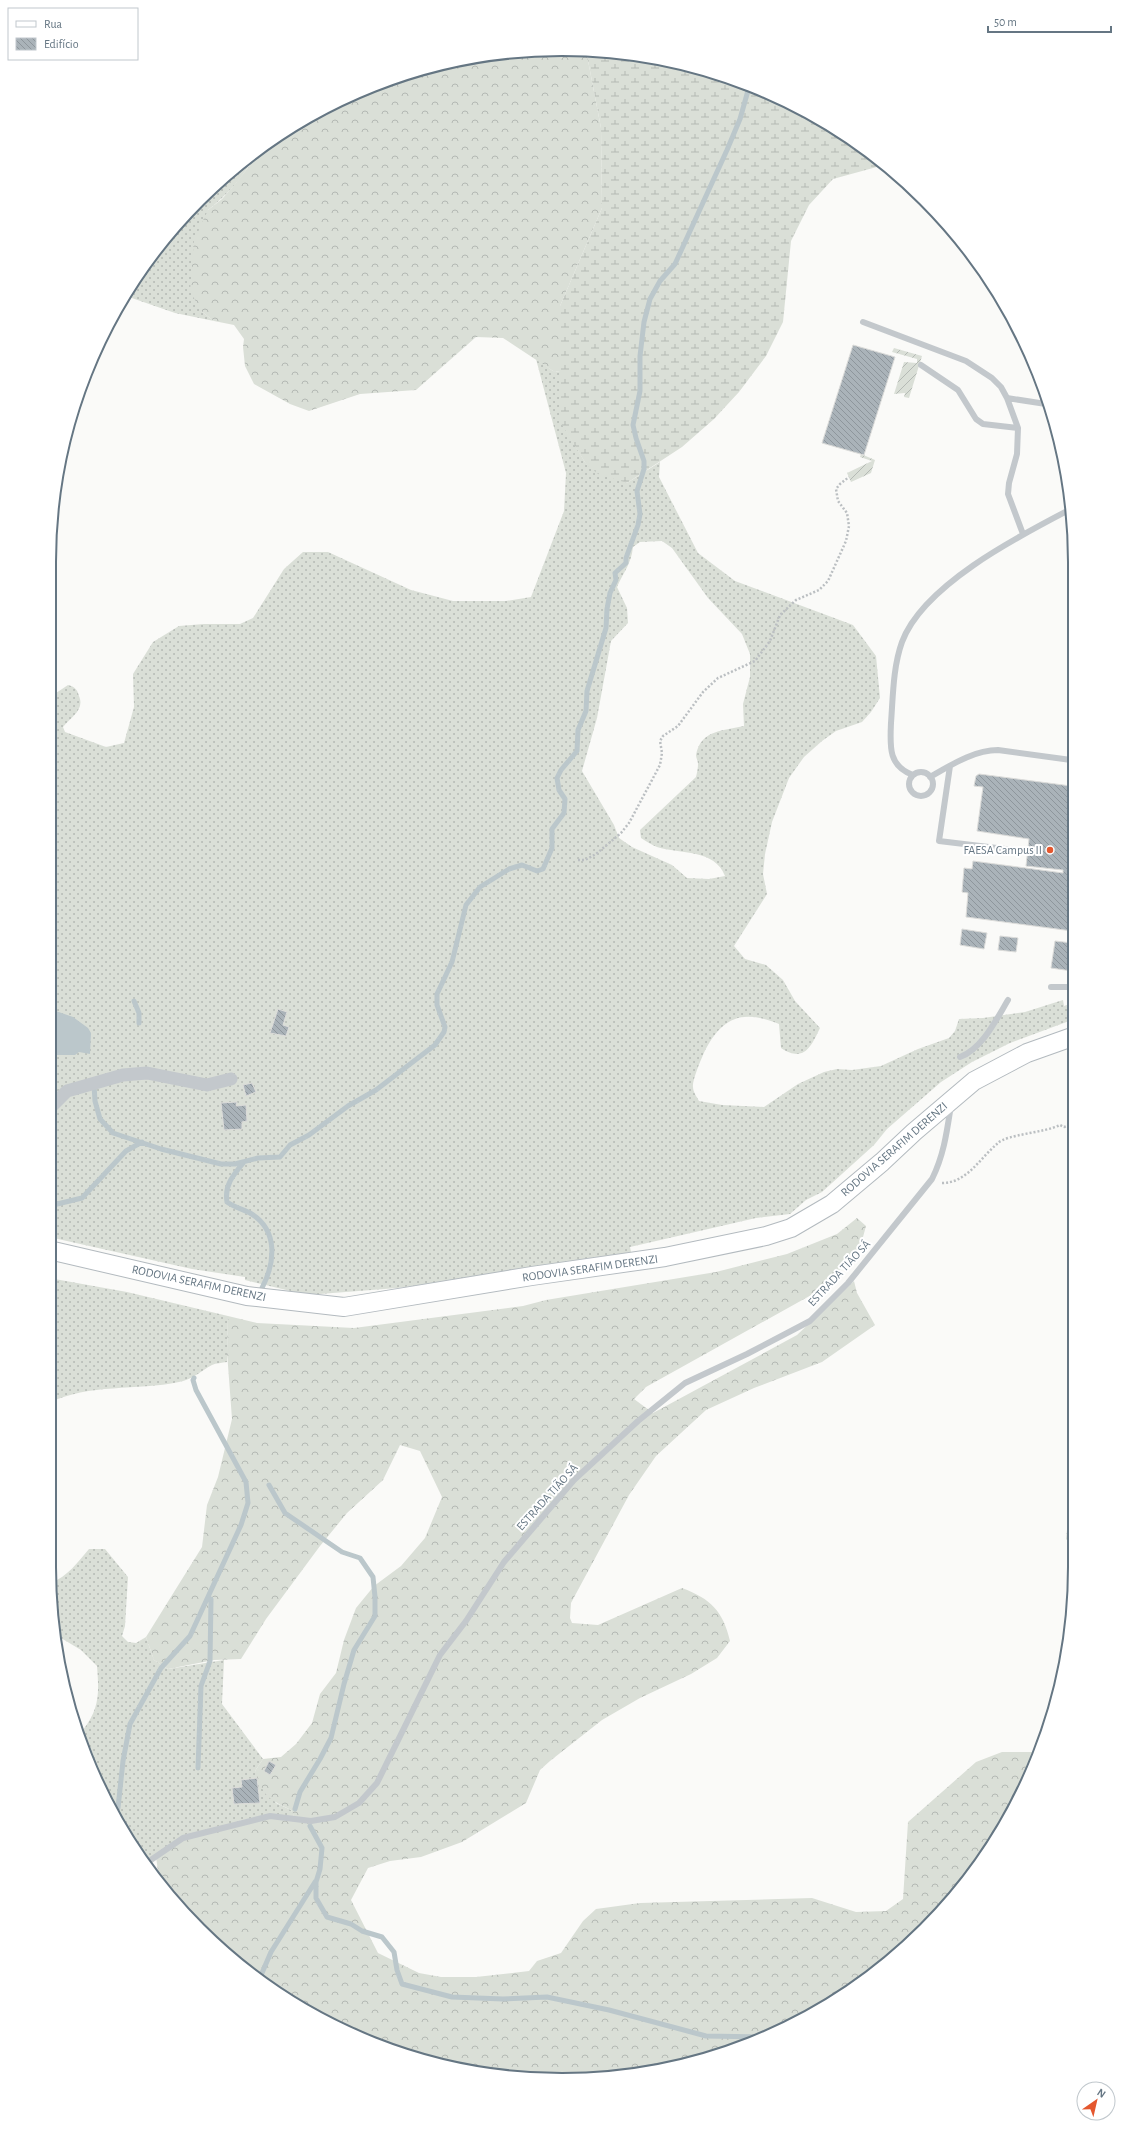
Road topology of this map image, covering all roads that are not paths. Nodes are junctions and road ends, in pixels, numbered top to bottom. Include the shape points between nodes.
1 (863, 322) dead end
2 (921, 365) dead end
3 (1007, 398) junction
4 (1042, 403) edge
5 (1018, 428) junction
6 (1065, 512) edge
7 (1023, 534) junction
8 (1068, 760) edge
9 (950, 766) junction
10 (913, 775) junction
11 (930, 776) junction
12 (1022, 851) dead end
13 (1051, 987) dead end
14 (1068, 987) edge
15 (1008, 1000) dead end
16 (1068, 1038) edge
17 (960, 1057) dead end
18 (231, 1079) dead end
19 (952, 1098) junction
20 (56, 1103) edge
21 (56, 1252) edge
22 (150, 1860) edge

1 - 3 lane via 966,361 992,378
2 - 5 lane via 958,390 976,419 983,424
3 - 4 lane
3 - 5 lane
5 - 7 lane via 1018,454 1008,494
6 - 7 lane
7 - 10 lane via 939,592 917,616 902,641 895,670 891,734 896,766 903,772
8 - 9 lane via 987,750
9 - 11 lane
9 - 12 lane via 940,841
10 - 11 lane via 921,772
10 - 11 lane via 910,780 910,791 921,797 931,792 933,787
13 - 14 lane
15 - 17 lane via 995,1023 970,1053
16 - 19 main road, RODOVIA SERAFIM DERENZI via 1009,1061 974,1081
18 - 20 street via 207,1085 147,1073 123,1075 67,1091
19 - 21 main road, RODOVIA SERAFIM DERENZI via 882,1162 832,1204 811,1218 766,1236 664,1257 344,1306 247,1296
19 - 22 lane, ESTRADA TIÃO SÁ via 944,1149 932,1179 848,1283 810,1321 748,1354 685,1383 638,1421 574,1480 504,1562 466,1621 440,1654 377,1783 359,1803 335,1817 311,1821 270,1816 183,1838

